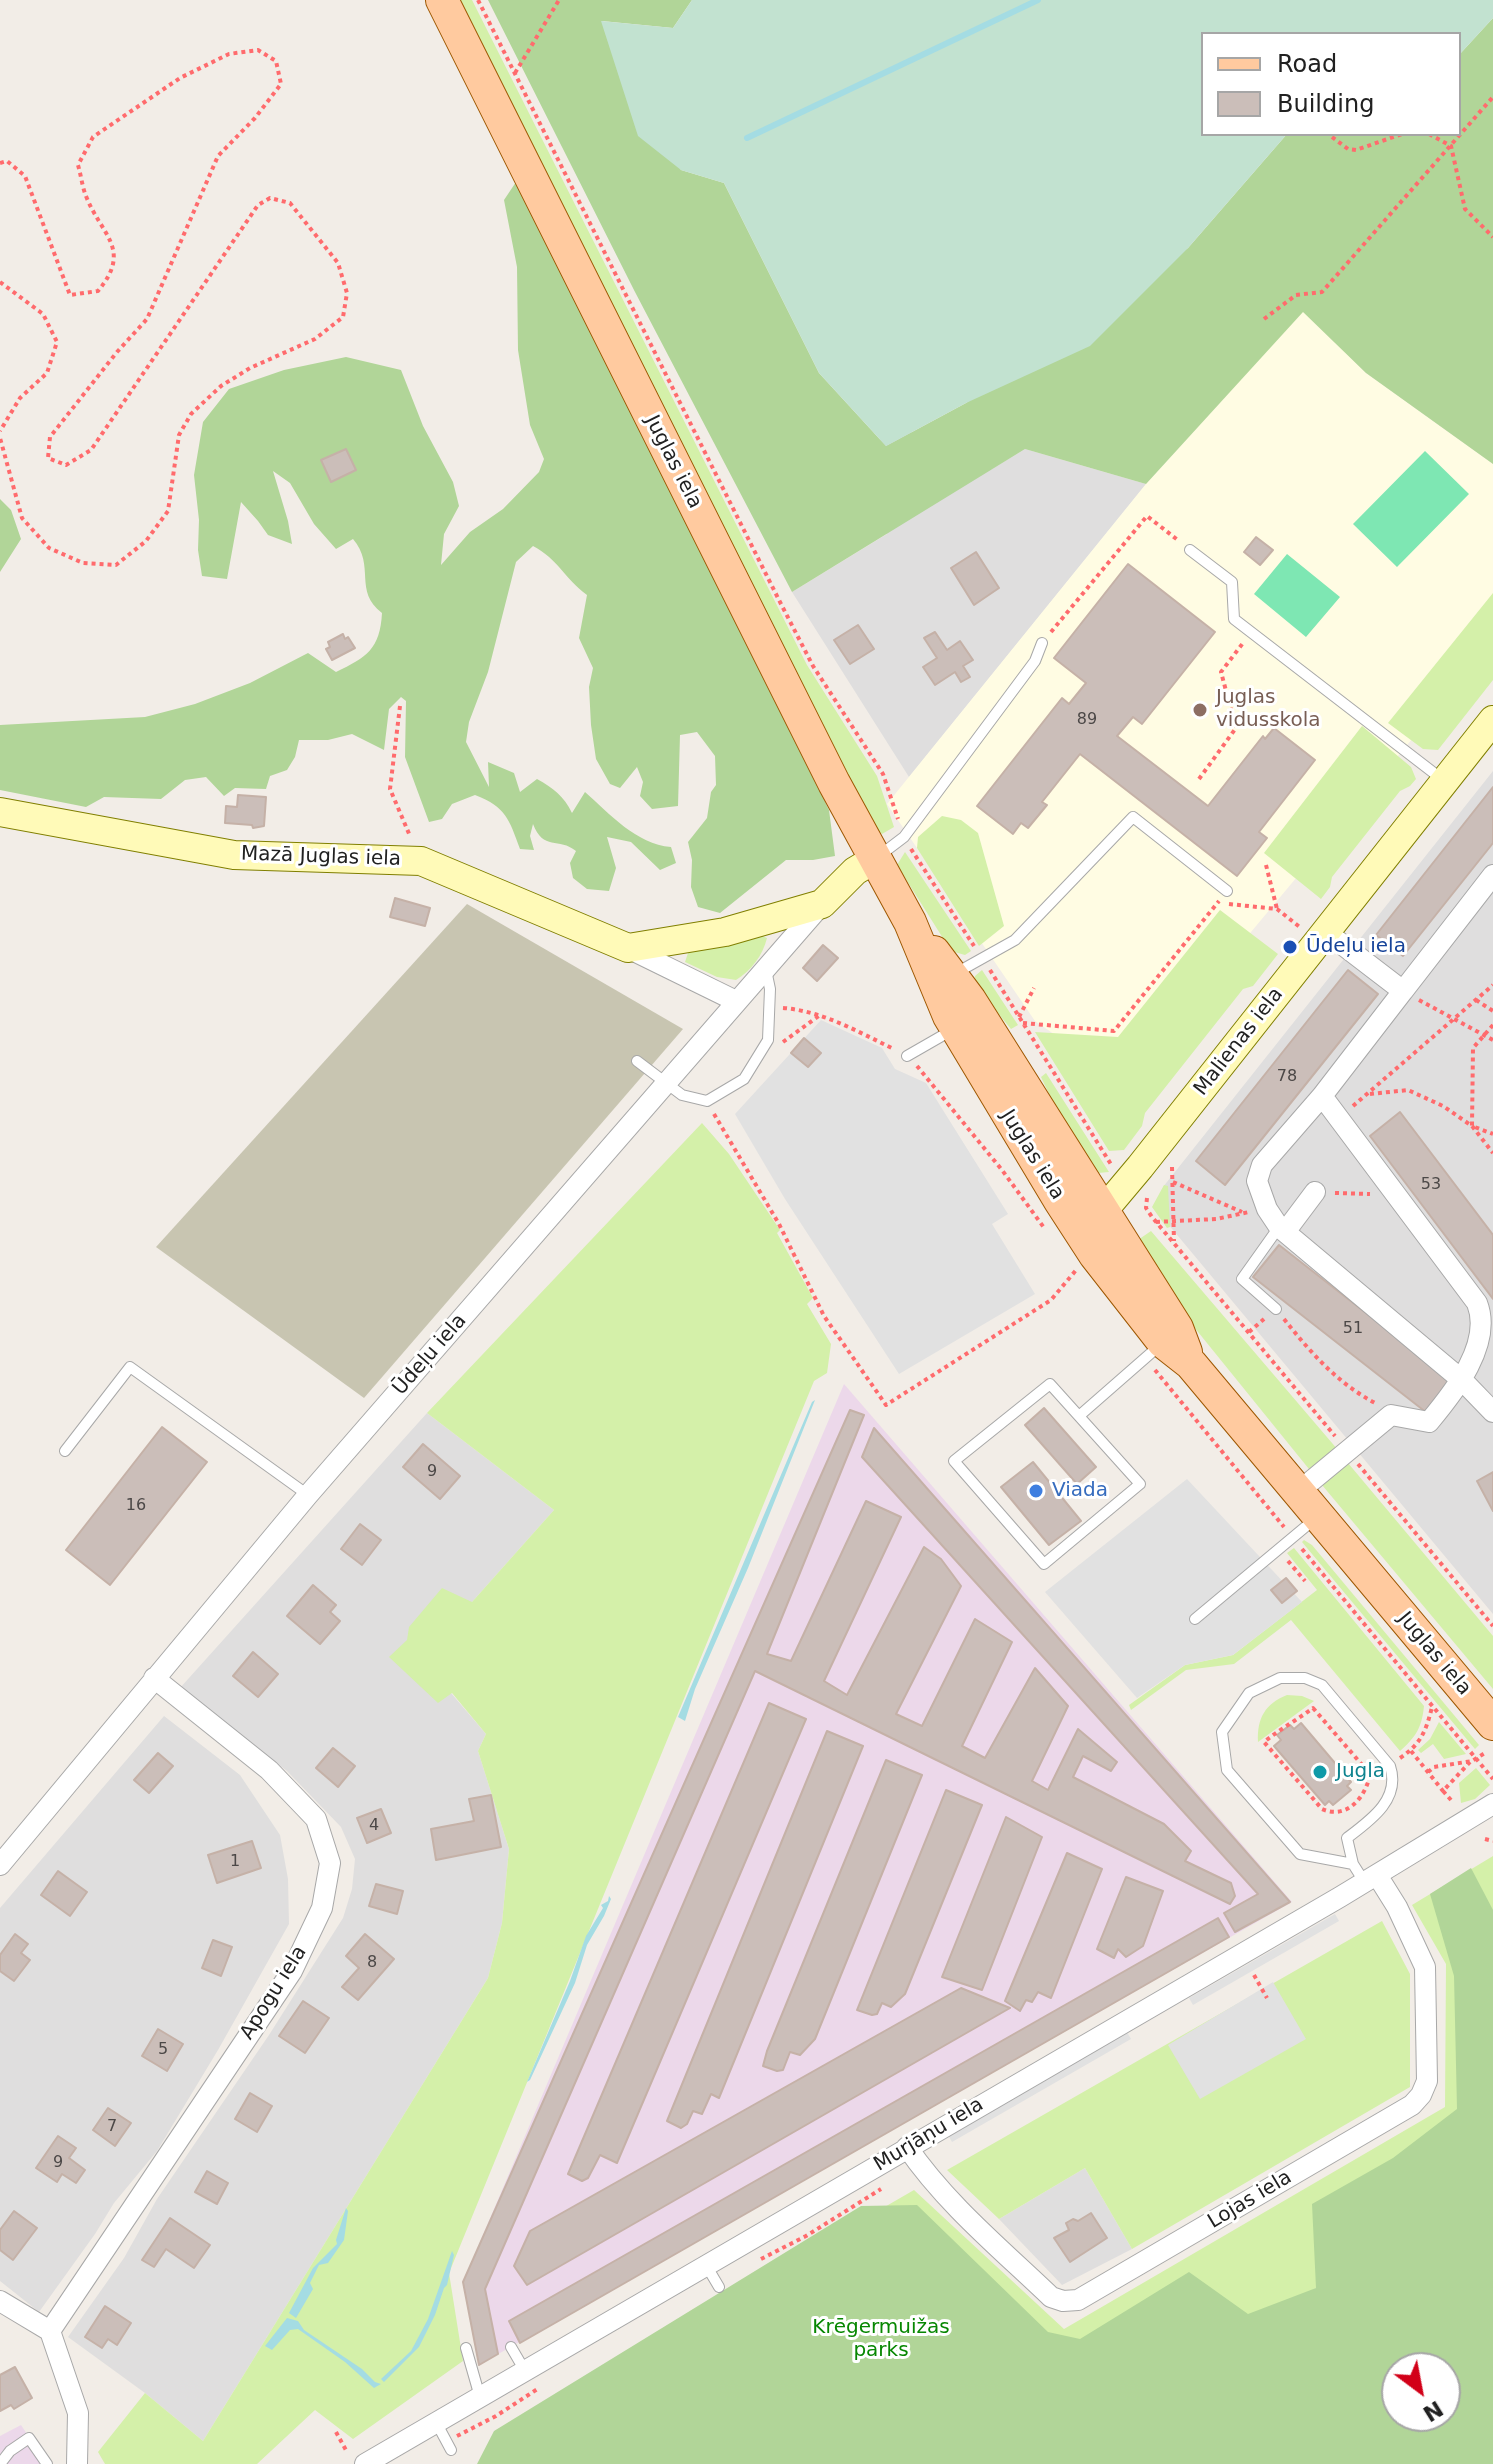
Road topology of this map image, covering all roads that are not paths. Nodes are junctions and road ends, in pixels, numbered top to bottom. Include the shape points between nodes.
1 (442, 0) edge
2 (1190, 550) road end
3 (1042, 643) road end
4 (1493, 720) edge
5 (1444, 781) junction
6 (0, 812) edge
7 (875, 859) junction
8 (1493, 875) edge
9 (1227, 891) dead end
10 (822, 904) junction
11 (910, 922) junction
12 (1323, 937) junction
13 (628, 948) junction
14 (766, 968) junction
15 (952, 975) junction
16 (1403, 991) junction
17 (736, 1001) junction
18 (955, 1028) junction
19 (907, 1056) dead end
20 (637, 1061) dead end
21 (666, 1085) junction
22 (1322, 1096) junction
23 (1315, 1192) road end
24 (1090, 1220) junction
25 (1282, 1230) junction
26 (1276, 1309) road end
27 (1154, 1350) junction
28 (1191, 1364) junction
29 (1463, 1381) junction
30 (1493, 1412) edge
31 (1079, 1416) junction
32 (65, 1451) dead end
33 (308, 1495) junction
34 (1308, 1504) junction
35 (1195, 1619) dead end
36 (154, 1678) junction
37 (1489, 1739) edge
38 (1493, 1804) edge
39 (1353, 1864) junction
40 (0, 1865) edge
41 (1371, 1879) junction
42 (907, 2147) junction
43 (706, 2265) junction
44 (719, 2287) dead end
45 (0, 2301) edge
46 (50, 2331) junction
47 (511, 2347) dead end
48 (466, 2348) dead end
49 (525, 2371) junction
50 (480, 2397) junction
51 (436, 2422) junction
52 (451, 2450) dead end
53 (356, 2458) edge
54 (0, 2464) edge
55 (47, 2464) edge
56 (77, 2464) edge

1 - 7 main road, Juglas iela
2 - 5 lane via 1232,582 1234,619
3 - 7 lane via 1035,661 904,837
4 - 5 street, Malienas iela
5 - 12 street, Malienas iela
6 - 13 street, Mazā Juglas iela via 234,855 421,861
7 - 10 street, Ūdeļu iela
7 - 11 main road, Juglas iela
8 - 16 street
9 - 15 lane via 1133,817 1015,940
10 - 13 street via 725,932
10 - 14 street, Ūdeļu iela
11 - 15 main road, Juglas iela
11 - 18 main road, Juglas iela
12 - 16 street
12 - 24 street, Malienas iela
13 - 17 street, Mazā Juglas iela
14 - 17 street, Ūdeļu iela
14 - 21 lane via 768,1040 744,1079 707,1101
15 - 24 main road, Juglas iela
16 - 22 street
17 - 21 street, Ūdeļu iela
18 - 19 lane
18 - 24 main road, Juglas iela
20 - 21 lane
21 - 33 street, Ūdeļu iela
22 - 25 street via 1262,1165 1257,1181
22 - 29 street via 1483,1312 1486,1331
23 - 25 street
24 - 27 main road, Juglas iela
24 - 28 main road, Juglas iela via 1177,1328
25 - 26 lane via 1242,1279
25 - 29 street
27 - 28 main road, Juglas iela
27 - 31 lane
28 - 34 main road, Juglas iela
29 - 30 street
29 - 34 street via 1429,1422 1391,1415 1347,1450
31 - 31 lane via 1050,1384 954,1461 1044,1564 1140,1484
32 - 33 lane via 130,1367
33 - 36 street, Ūdeļu iela
34 - 35 lane via 1293,1538
34 - 37 main road, Juglas iela
36 - 40 street, Ūdeļu iela
36 - 46 street, Apogu iela via 269,1770 316,1819 330,1863 322,1908 292,1971
38 - 41 street, Murjāņu iela
39 - 39 lane via 1300,1854 1227,1770 1222,1732 1249,1693 1280,1678 1305,1678 1322,1685 1390,1766 1394,1779 1385,1806 1347,1838
39 - 41 lane
41 - 42 street, Murjāņu iela
41 - 42 street, Lojas iela via 1397,1907 1425,1967 1427,2081 1421,2095 1188,2237 1078,2300 1063,2301 1051,2297 987,2236
42 - 43 street, Murjāņu iela
43 - 44 lane
43 - 49 street, Murjāņu iela
45 - 46 street
46 - 56 street via 78,2413
47 - 49 lane
48 - 50 lane
49 - 50 street, Murjāņu iela
50 - 51 street, Murjāņu iela
51 - 52 lane
51 - 53 street, Murjāņu iela
54 - 55 lane via 29,2438

